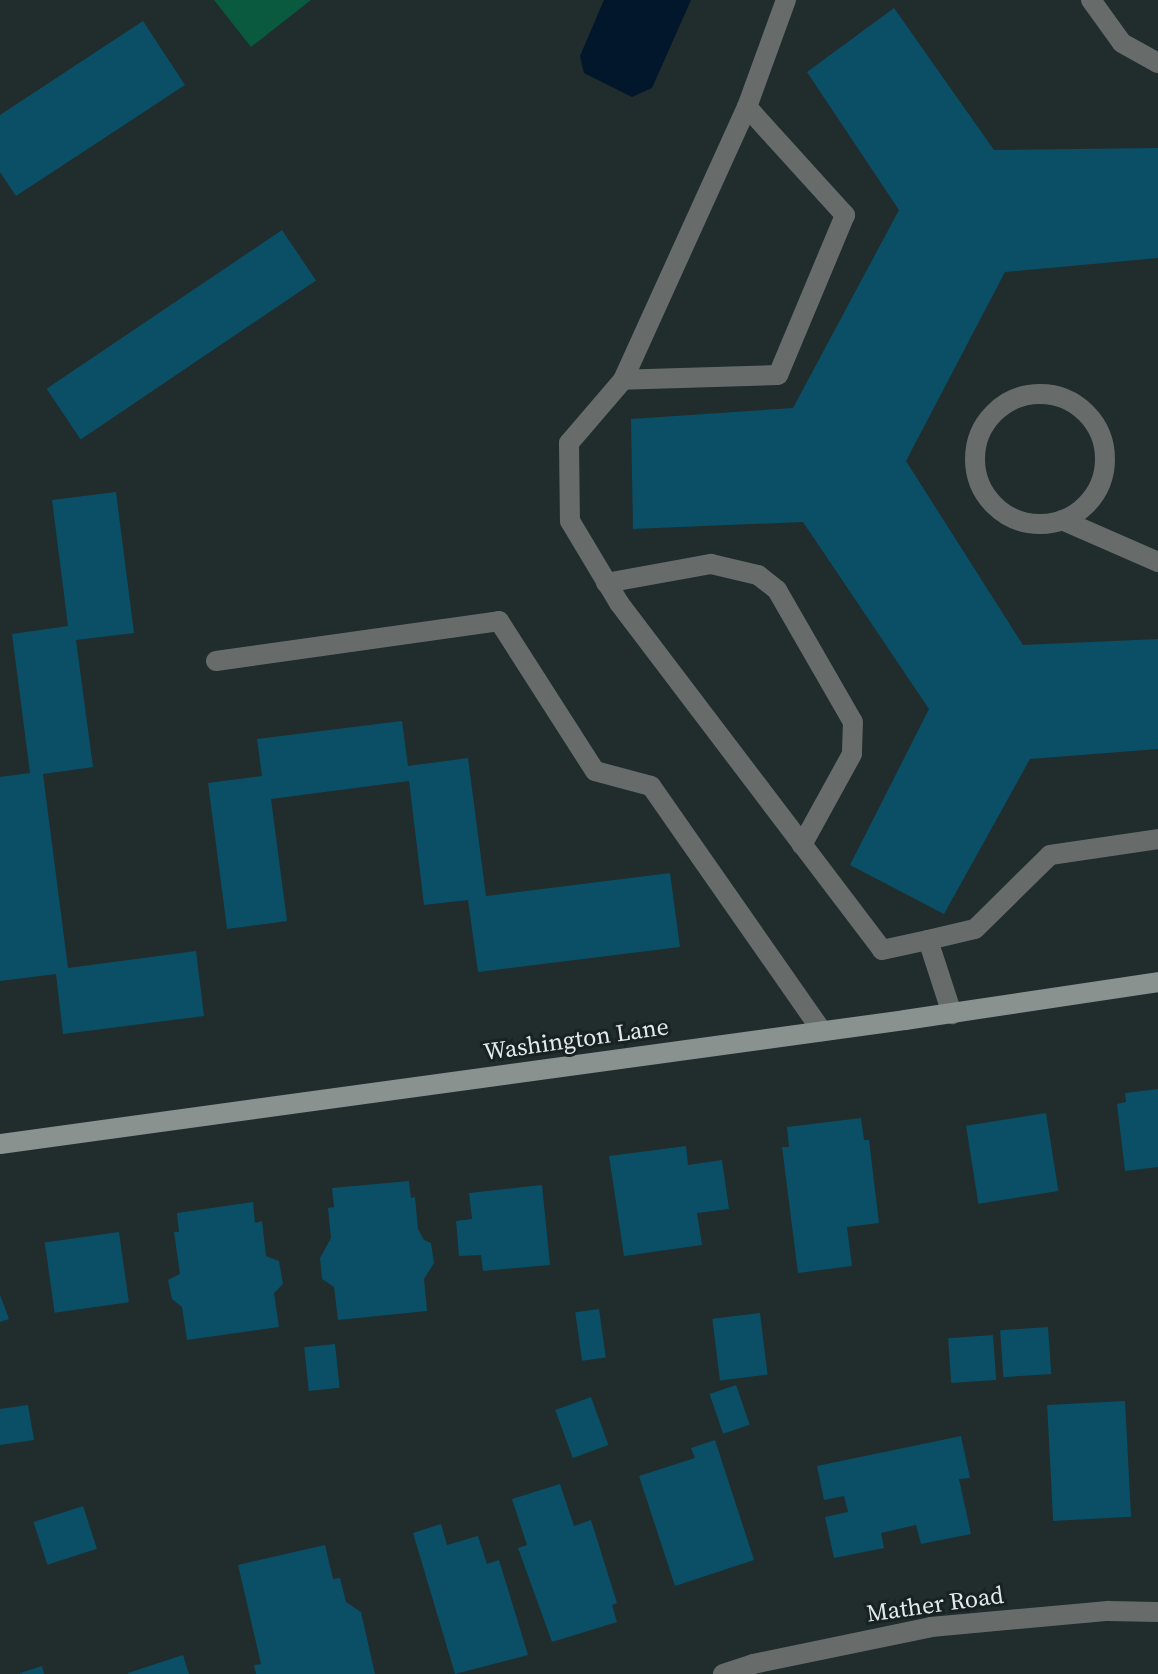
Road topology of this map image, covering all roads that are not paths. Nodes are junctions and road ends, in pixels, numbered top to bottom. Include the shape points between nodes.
1 (786, 0) edge
2 (1091, 0) edge
3 (1158, 63) edge
4 (747, 107) junction
5 (623, 380) junction
6 (1062, 520) junction
7 (1158, 562) edge
8 (606, 583) junction
9 (216, 661) dead end
10 (1158, 839) edge
11 (802, 845) junction
12 (928, 940) junction
13 (1158, 982) edge
14 (952, 1014) junction
15 (822, 1031) junction
16 (0, 1144) edge
17 (1158, 1612) edge
18 (723, 1674) edge

1 - 4 street
2 - 3 street via 1122,43
4 - 5 street
4 - 5 street via 845,215 778,375
5 - 8 street via 569,443 570,521
6 - 6 street via 1096,493 1105,451 1098,431 1086,412 1058,397 1026,395 1007,402 990,416 974,454 985,495 1019,520
6 - 7 street
8 - 11 street
8 - 11 street via 711,564 758,575 777,590 853,722 852,754
9 - 15 street via 499,621 595,771 651,786
10 - 12 street via 1050,855 975,929
11 - 12 street via 882,950
12 - 14 street
13 - 14 street, Washington Lane
14 - 15 street, Washington Lane
15 - 16 street, Washington Lane
17 - 18 street, Mather Road via 1108,1611 931,1627

